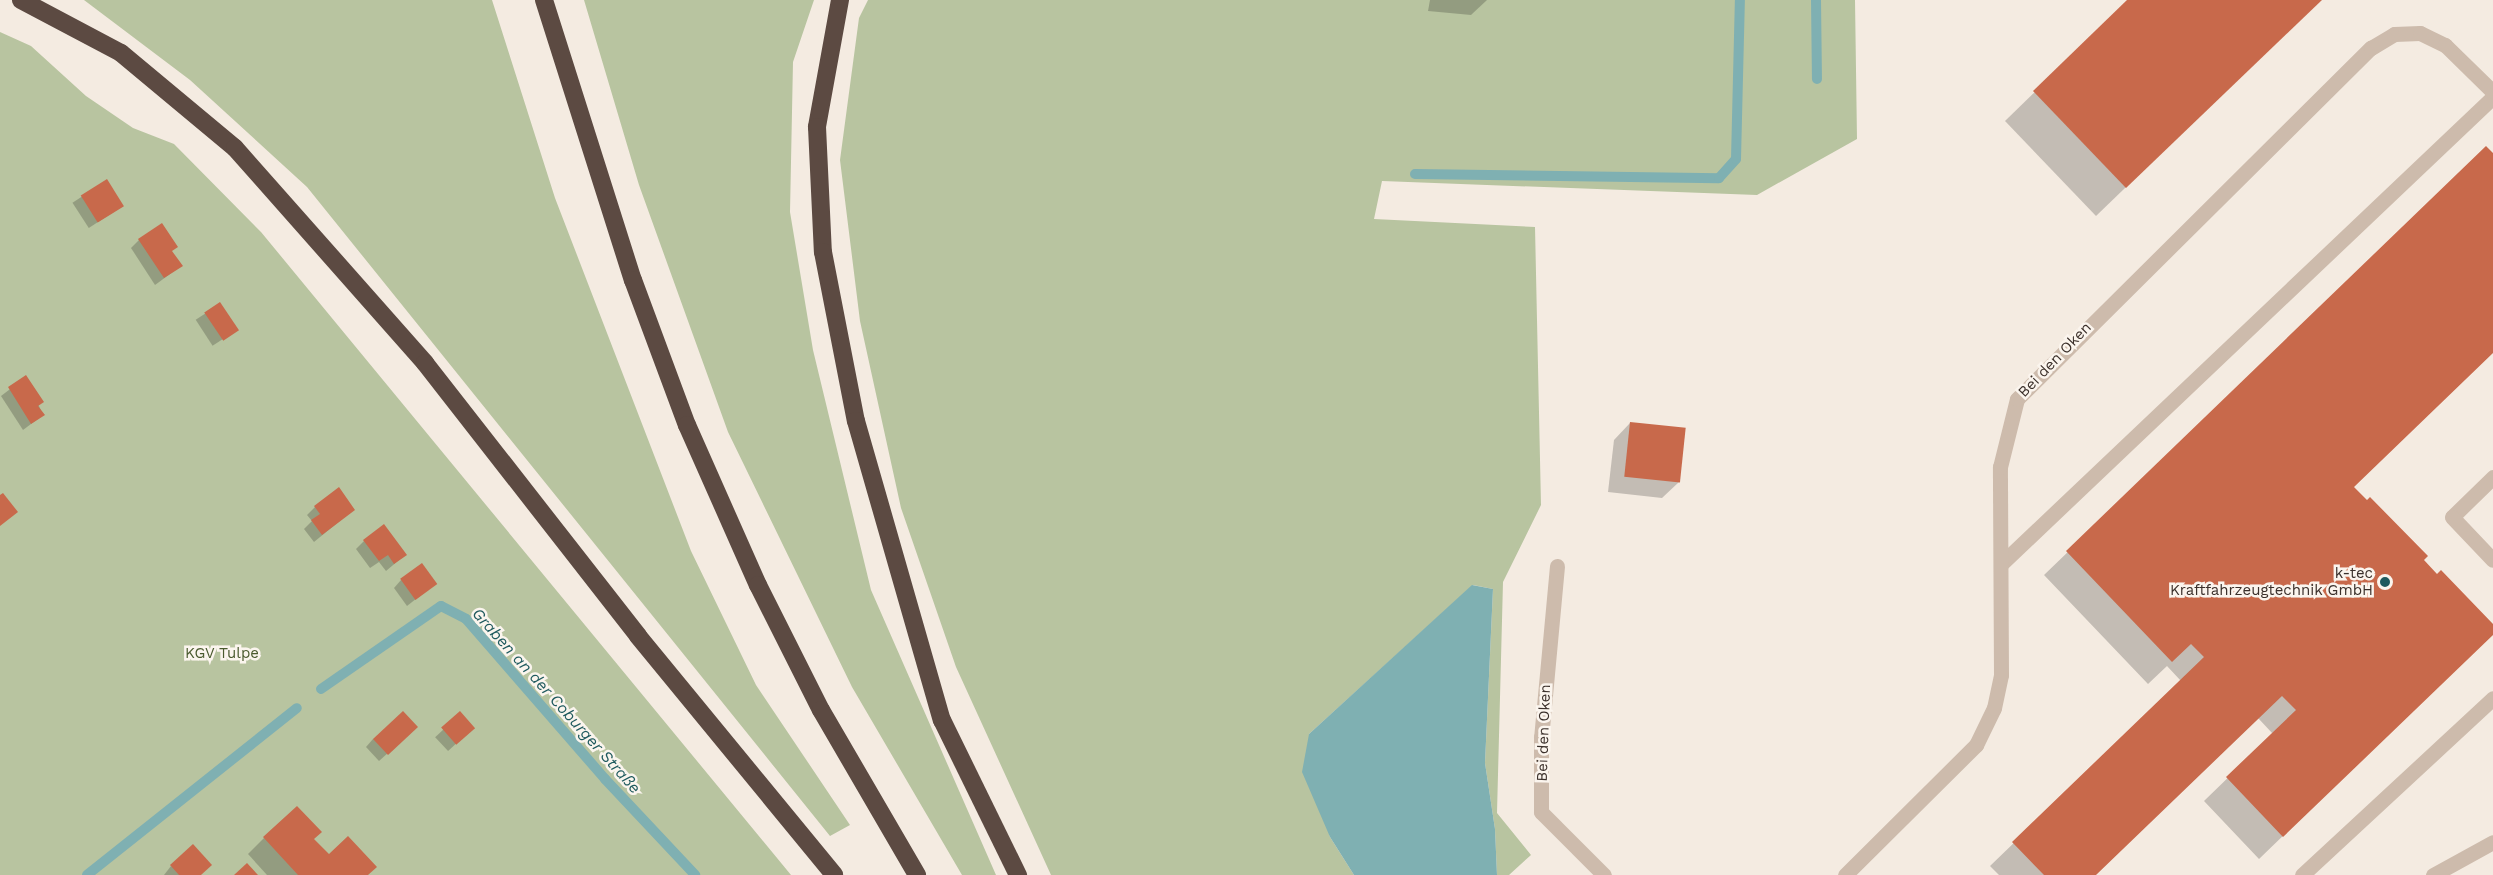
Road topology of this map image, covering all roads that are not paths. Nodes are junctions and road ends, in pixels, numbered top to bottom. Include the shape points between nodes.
1 (21, 0) edge
2 (840, 0) edge
3 (545, 5) edge
4 (2493, 92) edge
5 (2493, 97) edge
6 (2493, 477) edge
7 (2493, 560) edge
8 (2001, 564) junction
9 (1557, 566) dead end
10 (2493, 698) edge
11 (2493, 842) edge
12 (834, 875) edge
13 (917, 875) edge
14 (1018, 875) edge
15 (1604, 875) edge
16 (1845, 875) edge
17 (2302, 875) edge
18 (2433, 875) edge

1 - 12 highway via 121,53 235,148 425,363 638,636
2 - 14 highway via 817,127 823,252 856,421 942,720
3 - 13 highway via 633,280 687,425 758,585 821,710
4 - 8 lane, Bei den Oken via 2445,45 2420,33 2394,34 2372,48 2017,399 2000,467
5 - 8 lane
6 - 7 lane via 2452,518
8 - 16 lane, Bei den Oken via 2001,675 1994,708 1976,745
9 - 15 lane, Bei den Oken via 1541,736 1542,812
10 - 17 lane
11 - 18 lane

